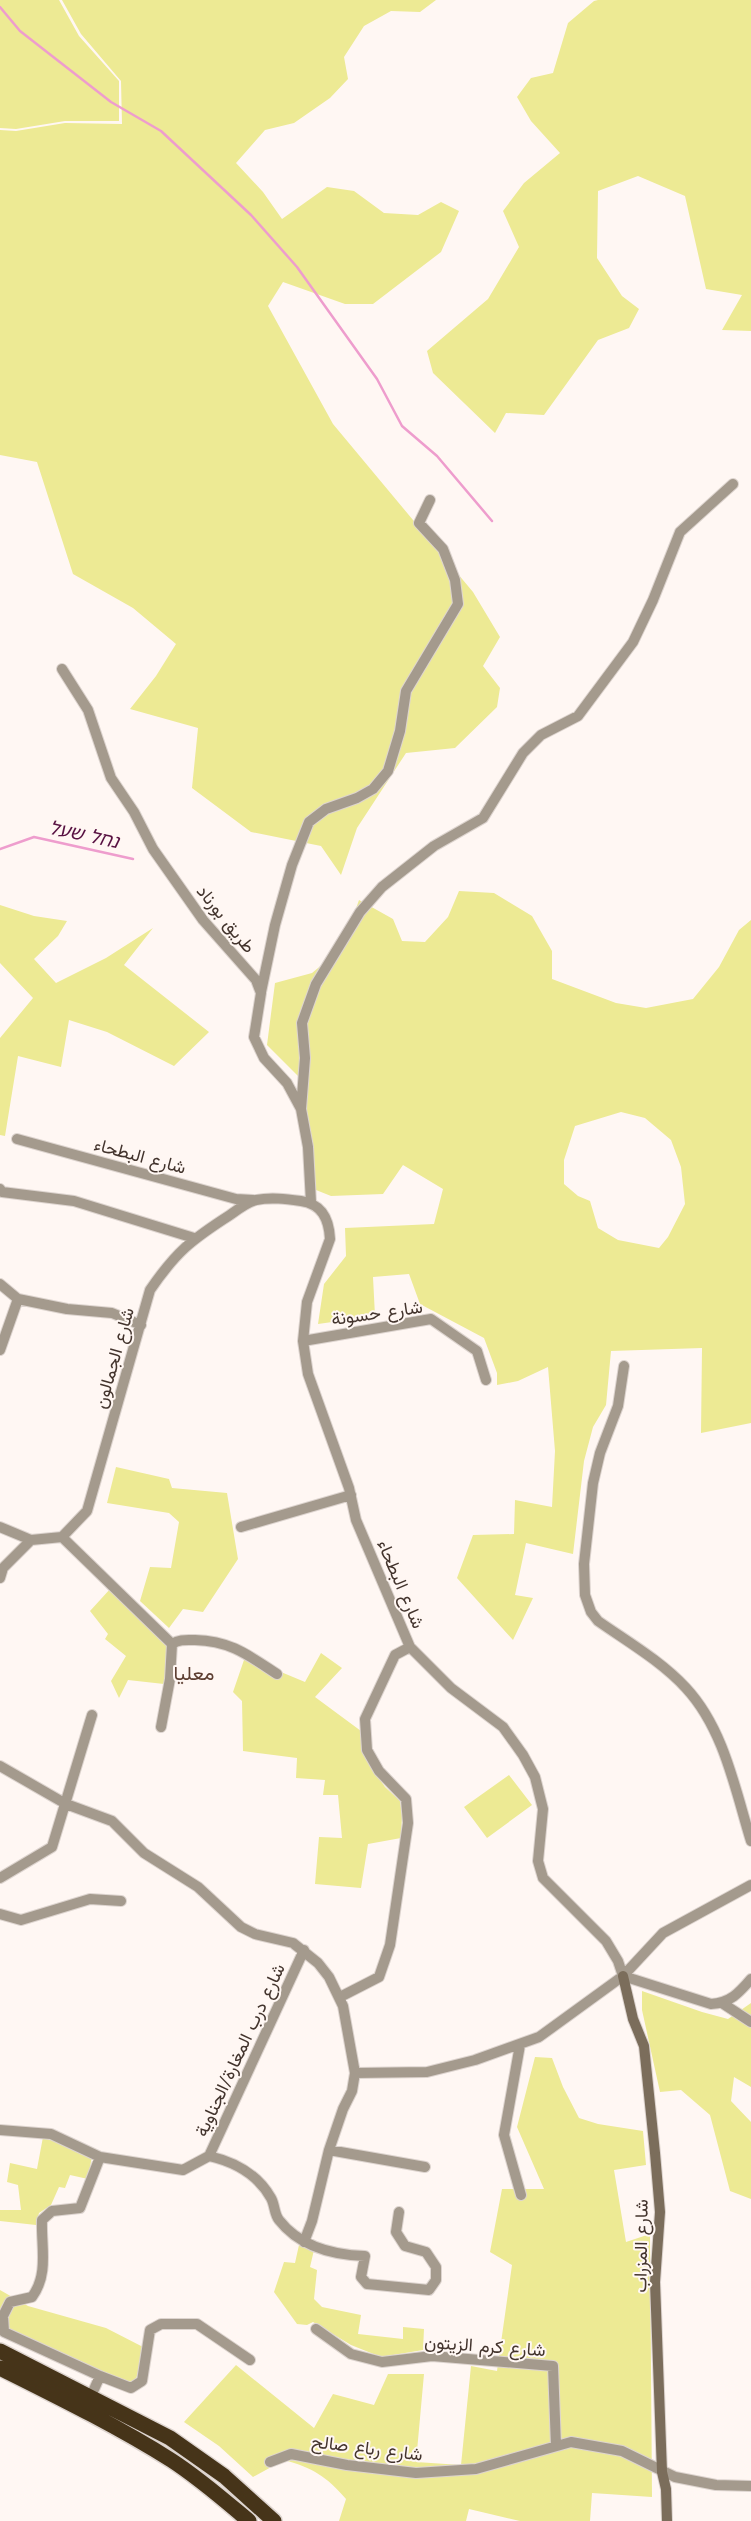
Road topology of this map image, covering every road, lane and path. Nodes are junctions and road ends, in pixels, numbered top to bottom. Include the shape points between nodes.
1 (733, 484) dead end
2 (430, 500) dead end
3 (62, 669) dead end
4 (260, 993) junction
5 (301, 1109) junction
6 (17, 1139) dead end
7 (0, 1189) edge
8 (254, 1200) junction
9 (311, 1202) junction
10 (194, 1238) junction
11 (0, 1284) edge
12 (18, 1299) junction
13 (141, 1325) junction
14 (302, 1341) junction
15 (0, 1350) edge
16 (624, 1366) dead end
17 (486, 1380) dead end
18 (351, 1495) junction
19 (0, 1527) edge
20 (241, 1527) dead end
21 (62, 1537) junction
22 (32, 1540) junction
23 (0, 1578) edge
24 (172, 1644) junction
25 (410, 1647) junction
26 (277, 1674) dead end
27 (92, 1715) dead end
28 (161, 1727) dead end
29 (0, 1766) edge
30 (66, 1804) junction
31 (751, 1841) edge
32 (0, 1878) edge
33 (751, 1884) edge
34 (121, 1900) dead end
35 (0, 1914) edge
36 (304, 1950) junction
37 (623, 1976) junction
38 (751, 1979) edge
39 (340, 1996) junction
40 (722, 2003) junction
41 (751, 2022) edge
42 (520, 2045) junction
43 (355, 2073) junction
44 (0, 2130) edge
45 (329, 2150) junction
46 (209, 2156) junction
47 (100, 2157) junction
48 (425, 2167) dead end
49 (521, 2195) dead end
50 (399, 2212) dead end
51 (304, 2242) junction
52 (316, 2329) dead end
53 (0, 2351) edge
54 (250, 2360) dead end
55 (0, 2368) edge
56 (100, 2376) junction
57 (91, 2396) junction
58 (556, 2446) junction
59 (270, 2462) dead end
60 (662, 2472) junction
61 (751, 2486) edge
62 (249, 2521) edge
63 (274, 2521) edge
64 (667, 2521) edge

1 - 5 street via 680,532 633,642 578,716 540,735 523,753 483,818 434,846 382,887 360,912 316,984 302,1023 305,1058
2 - 4 street via 418,523 443,549 455,580 458,604 406,691 400,731 388,771 373,789 326,809 309,822 292,865
3 - 4 street, طريق بورناد via 88,710 112,778 153,849 203,920 256,980
4 - 5 street via 254,1036 264,1058 287,1084
5 - 9 street via 308,1147
6 - 8 street, شارع البطحاء via 236,1199
7 - 10 street via 2,1192 74,1201
8 - 9 street, شارع الجمالون via 279,1198
8 - 10 street, شارع الجمالون
9 - 14 street, شارع البطحاء via 325,1214 330,1239 307,1302
10 - 13 street, شارع الجمالون via 170,1260 150,1290
11 - 12 street
12 - 13 street via 66,1309 112,1313
12 - 15 street
13 - 21 street, شارع الجمالون via 87,1511
14 - 17 street, شارع حسونة via 431,1319 477,1351
14 - 18 street, شارع البطحاء via 308,1374
16 - 31 street via 618,1406 600,1453 594,1483 584,1564 585,1595 598,1621 678,1679 709,1720 725,1754
18 - 20 street
18 - 25 street, شارع البطحاء via 356,1520
19 - 22 street
21 - 22 street
21 - 24 street
22 - 23 street via 3,1568
24 - 26 street via 180,1640 216,1640 236,1648
24 - 28 street via 170,1680
25 - 37 street, شارع البطحاء via 452,1688 503,1727 524,1755 535,1777 543,1809 538,1862 543,1878 606,1941
25 - 39 street via 395,1655 365,1719 367,1750 379,1771 406,1799 408,1823 390,1944 379,1977
27 - 30 street
29 - 30 street
30 - 32 street via 52,1847
30 - 36 street via 112,1820 144,1853 198,1887 241,1927 255,1934 293,1943
33 - 37 street via 663,1933
34 - 35 street via 90,1899 21,1920
36 - 39 street via 318,1963
36 - 46 street, شارع درب المغارة/الجناوية
37 - 40 street via 711,2004
37 - 42 street via 539,2037
37 - 60 street, شارع المزراب via 633,2019 644,2046 660,2212 655,2282
38 - 40 street via 737,1996
39 - 43 street
40 - 41 street
42 - 43 street via 427,2072
42 - 49 street via 504,2134
43 - 45 street via 352,2091
44 - 47 street, شارع درب المغارة/الجناوية via 51,2134
45 - 48 street
45 - 51 street
46 - 47 street, شارع درب المغارة/الجناوية via 183,2170
46 - 51 street via 226,2160 251,2174 272,2199 278,2219
47 - 56 street via 80,2208 52,2211 42,2220 44,2267 38,2289 32,2297 10,2302 3,2316 4,2332
50 - 51 street via 396,2232 406,2246 426,2252 436,2267 436,2280 429,2290 367,2284 360,2277 365,2256 340,2255
52 - 58 street, شارع كرم الزيتون via 351,2354 382,2362 432,2356 553,2366
53 - 57 highway
54 - 56 street via 197,2324 160,2324 150,2330 142,2381 132,2388
55 - 62 highway via 54,2394 172,2461
56 - 57 street
57 - 63 highway via 170,2438 224,2476
58 - 59 street, شارع رباع صالح via 476,2469 416,2473 290,2454
58 - 60 street, شارع رباع صالح via 571,2442 622,2451
60 - 61 street, شارع رباع صالح via 716,2485
60 - 64 street, شارع المزراب

